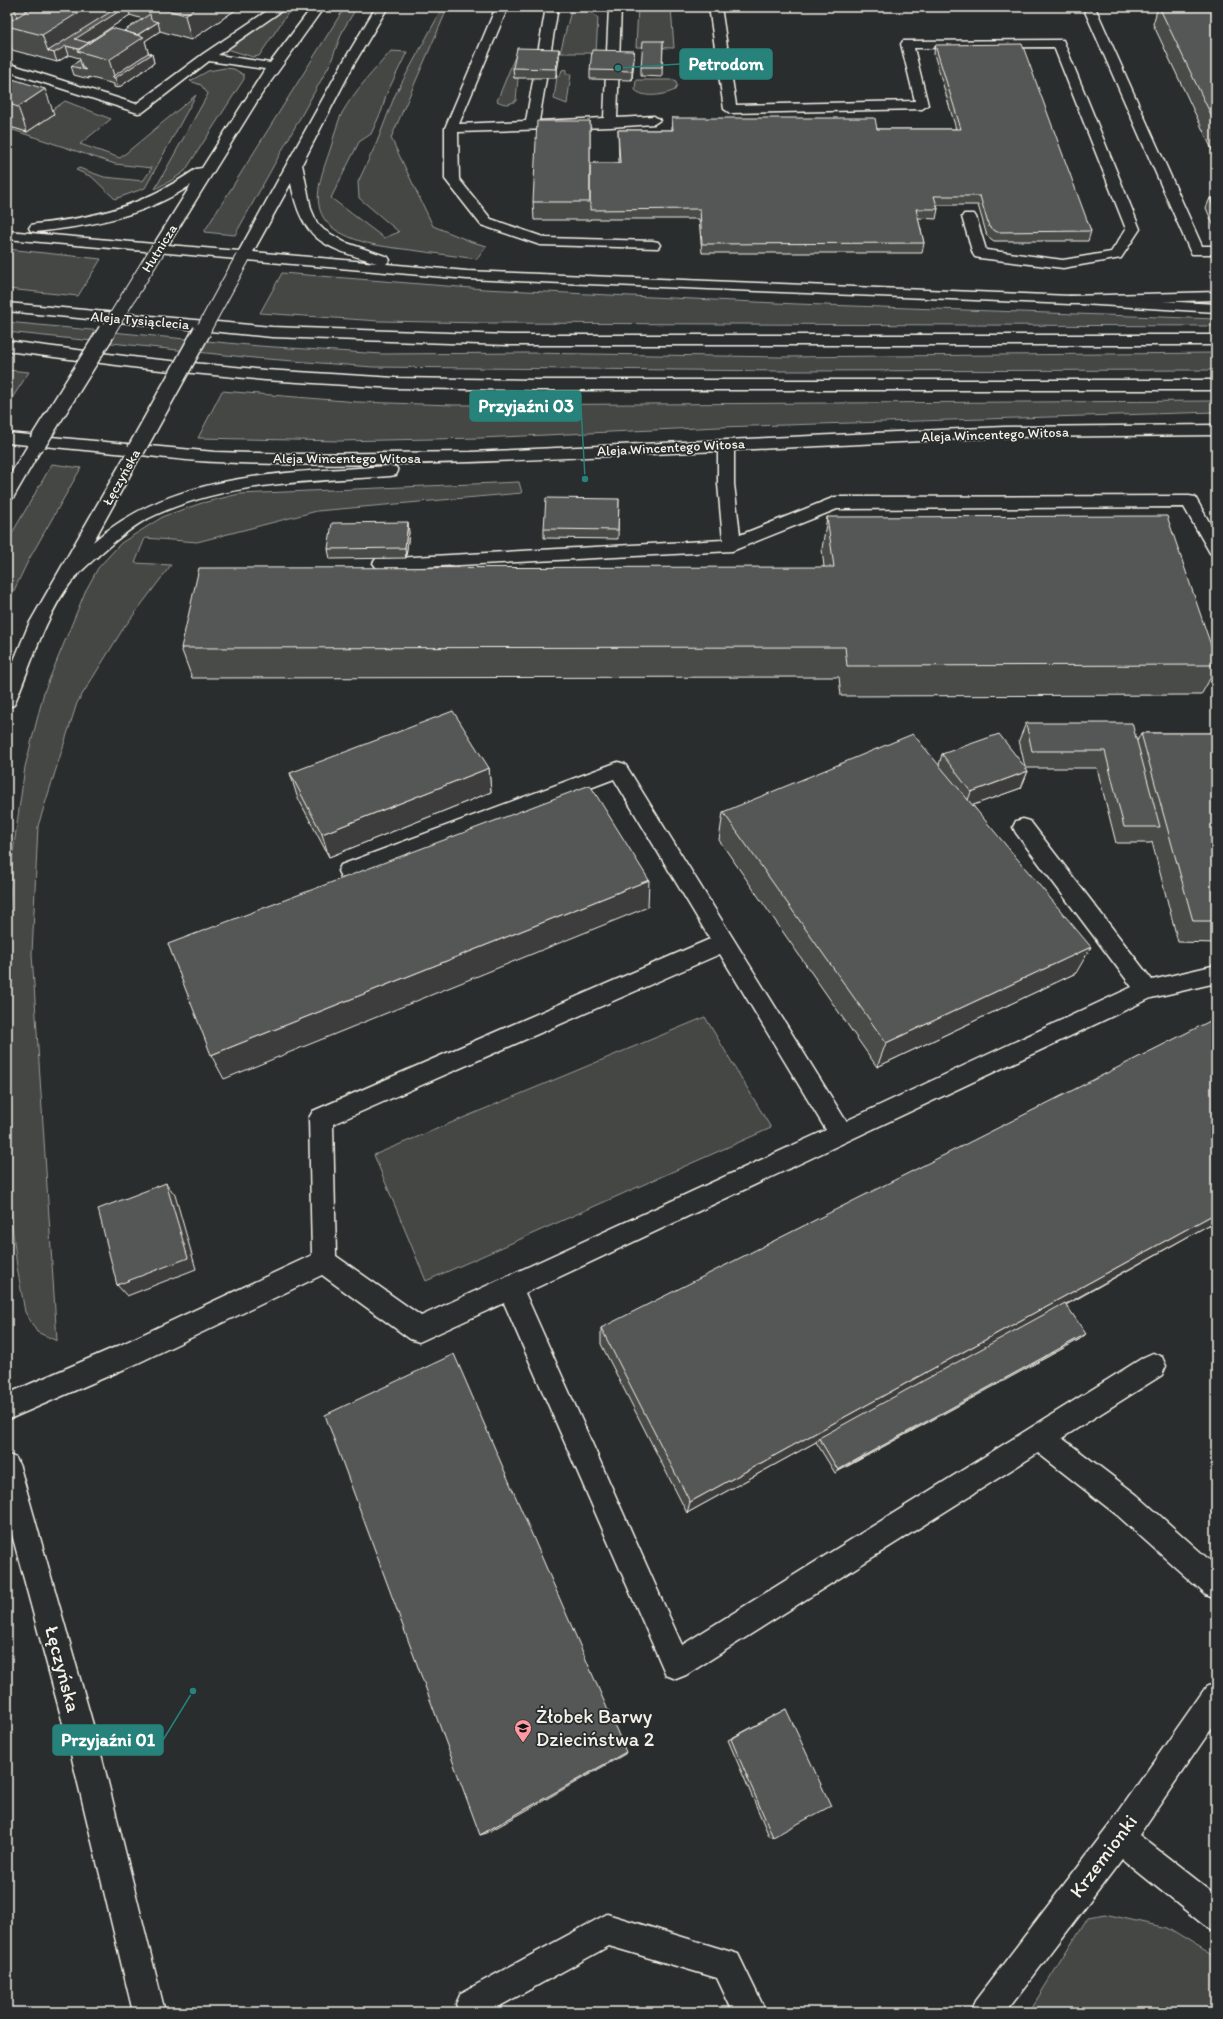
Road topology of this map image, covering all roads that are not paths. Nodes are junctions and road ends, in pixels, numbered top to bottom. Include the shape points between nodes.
1 (281, 7) edge
2 (318, 7) edge
3 (382, 7) edge
4 (502, 7) edge
5 (552, 7) edge
6 (615, 7) edge
7 (715, 7) edge
8 (1089, 7) edge
9 (207, 57) junction
10 (7, 67) edge
11 (274, 67) junction
12 (654, 120) dead end
13 (610, 123) junction
14 (532, 125) junction
15 (451, 128) junction
16 (295, 164) junction
17 (210, 165) junction
18 (969, 217) dead end
19 (7, 231) edge
20 (7, 235) edge
21 (652, 245) dead end
22 (158, 248) junction
23 (1216, 250) edge
24 (243, 257) junction
25 (424, 272) junction
26 (1216, 296) edge
27 (1070, 300) junction
28 (7, 307) edge
29 (1216, 308) edge
30 (1216, 340) edge
31 (7, 346) edge
32 (1216, 385) edge
33 (1216, 430) edge
34 (7, 438) edge
35 (38, 442) junction
36 (726, 445) junction
37 (136, 450) junction
38 (471, 457) junction
39 (7, 494) edge
40 (732, 545) junction
41 (1216, 549) edge
42 (382, 563) edge
43 (64, 579) junction
44 (7, 700) edge
45 (1023, 827) dead end
46 (348, 871) dead end
47 (724, 943) junction
48 (1216, 974) edge
49 (1147, 990) junction
50 (841, 1134) junction
51 (324, 1262) junction
52 (510, 1288) junction
53 (1153, 1366) dead end
54 (7, 1407) edge
55 (1040, 1438) junction
56 (7, 1467) edge
57 (1216, 1585) edge
58 (1216, 1697) edge
59 (1119, 1838) junction
60 (1216, 1915) edge
61 (472, 2004) dead end
62 (149, 2012) edge
63 (750, 2012) edge
64 (986, 2012) edge

1 - 9 street
2 - 11 street, Hutnicza
3 - 16 street via 348,64
4 - 15 street
5 - 14 street
6 - 13 street
7 - 18 street via 730,109 922,105 907,44 1059,44 1133,229 1116,255 1063,264 980,254
8 - 23 street via 1197,251
9 - 10 street via 138,110
9 - 11 street
11 - 17 street, Hutnicza
12 - 13 street
13 - 14 street
14 - 15 street
15 - 21 street via 452,179 486,222 545,242
16 - 24 street
16 - 25 street via 306,216 314,230 327,240 348,249
17 - 19 street via 177,190 127,212 54,227
17 - 22 street, Hutnicza
20 - 22 street
22 - 24 street
22 - 35 street, Hutnicza, bridge
24 - 25 street
24 - 37 street, Łęczyńska, bridge
25 - 27 street
26 - 27 street
27 - 29 street
28 - 30 street, Aleja Tysiąclecia via 272,332 508,340
31 - 32 street via 140,363 395,382 532,385
33 - 36 street, Aleja Wincentego Witosa via 1004,432
34 - 35 street, Aleja Wincentego Witosa
35 - 37 street, Aleja Wincentego Witosa
35 - 39 street, Hutnicza
36 - 38 street, Aleja Wincentego Witosa
36 - 40 street via 726,484
37 - 38 street, Aleja Wincentego Witosa via 294,459
37 - 43 street, Łęczyńska
38 - 43 street via 393,471 245,484 188,496 140,516 95,549
40 - 41 street via 835,503 1189,501
40 - 42 street
43 - 44 street, Łęczyńska via 38,624
45 - 49 street
46 - 47 street via 618,769
47 - 50 street
47 - 51 street via 321,1118
48 - 49 street
49 - 50 street
50 - 52 street
51 - 52 street via 419,1330
51 - 54 street via 121,1359
52 - 55 street via 676,1665
53 - 55 street
55 - 57 street via 1127,1505
56 - 62 street, Łęczyńska via 84,1746
58 - 59 street, Krzemionki
59 - 60 street
59 - 64 street, Krzemionki
61 - 63 street via 607,1930 727,1965

